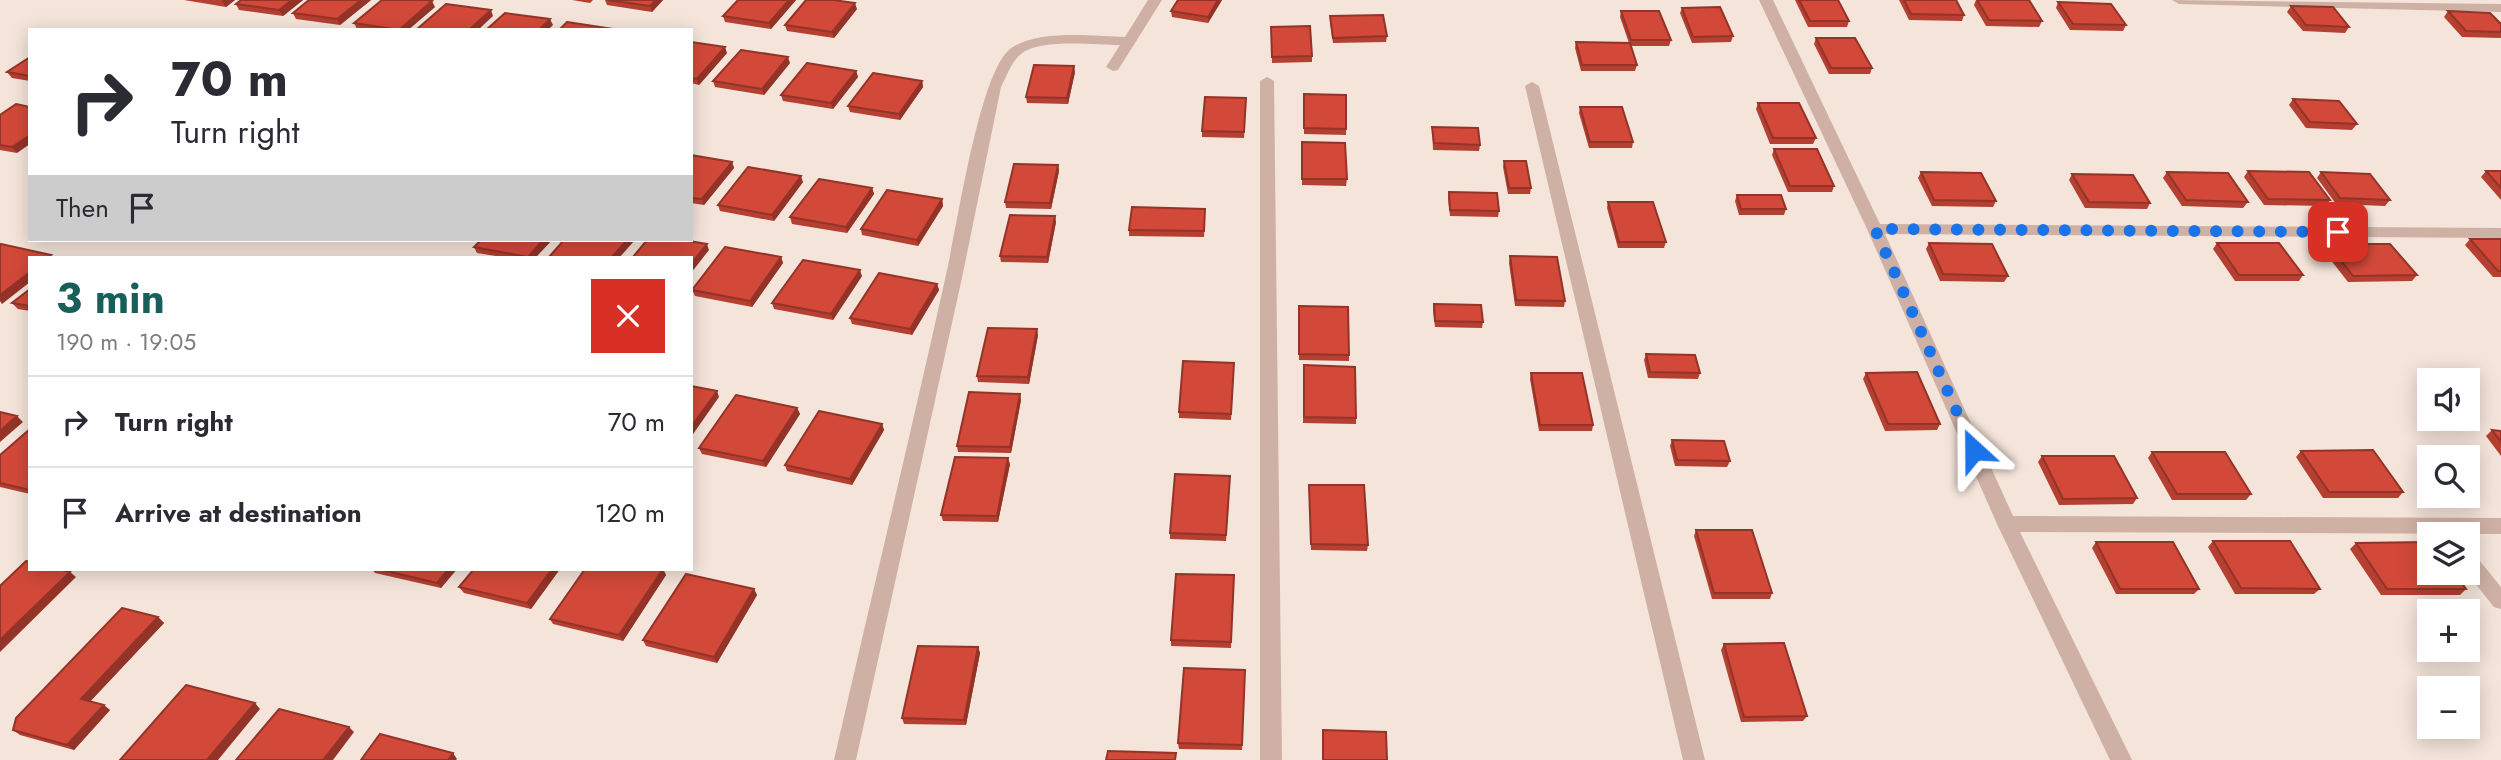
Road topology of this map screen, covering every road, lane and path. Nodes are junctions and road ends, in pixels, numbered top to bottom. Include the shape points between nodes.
1 (1154, 0) edge
2 (1766, 0) edge
3 (2179, 0) edge
4 (2501, 8) edge
5 (1129, 41) junction
6 (1112, 67) dead end
7 (1267, 81) dead end
8 (1532, 86) dead end
9 (1875, 229) junction
10 (2501, 233) edge
11 (2007, 524) junction
12 (2501, 526) edge
13 (2480, 527) edge
14 (2417, 530) edge
15 (2480, 576) edge
16 (2501, 601) edge
17 (845, 760) edge
18 (1271, 760) edge
19 (1694, 760) edge
20 (2121, 760) edge

1 - 5 street
2 - 9 street
3 - 4 street
5 - 6 street
5 - 17 street via 1051,40 1019,48 994,87
7 - 18 street
8 - 19 street
9 - 10 street
9 - 11 street
11 - 14 street
11 - 20 street
12 - 13 street
15 - 16 street

